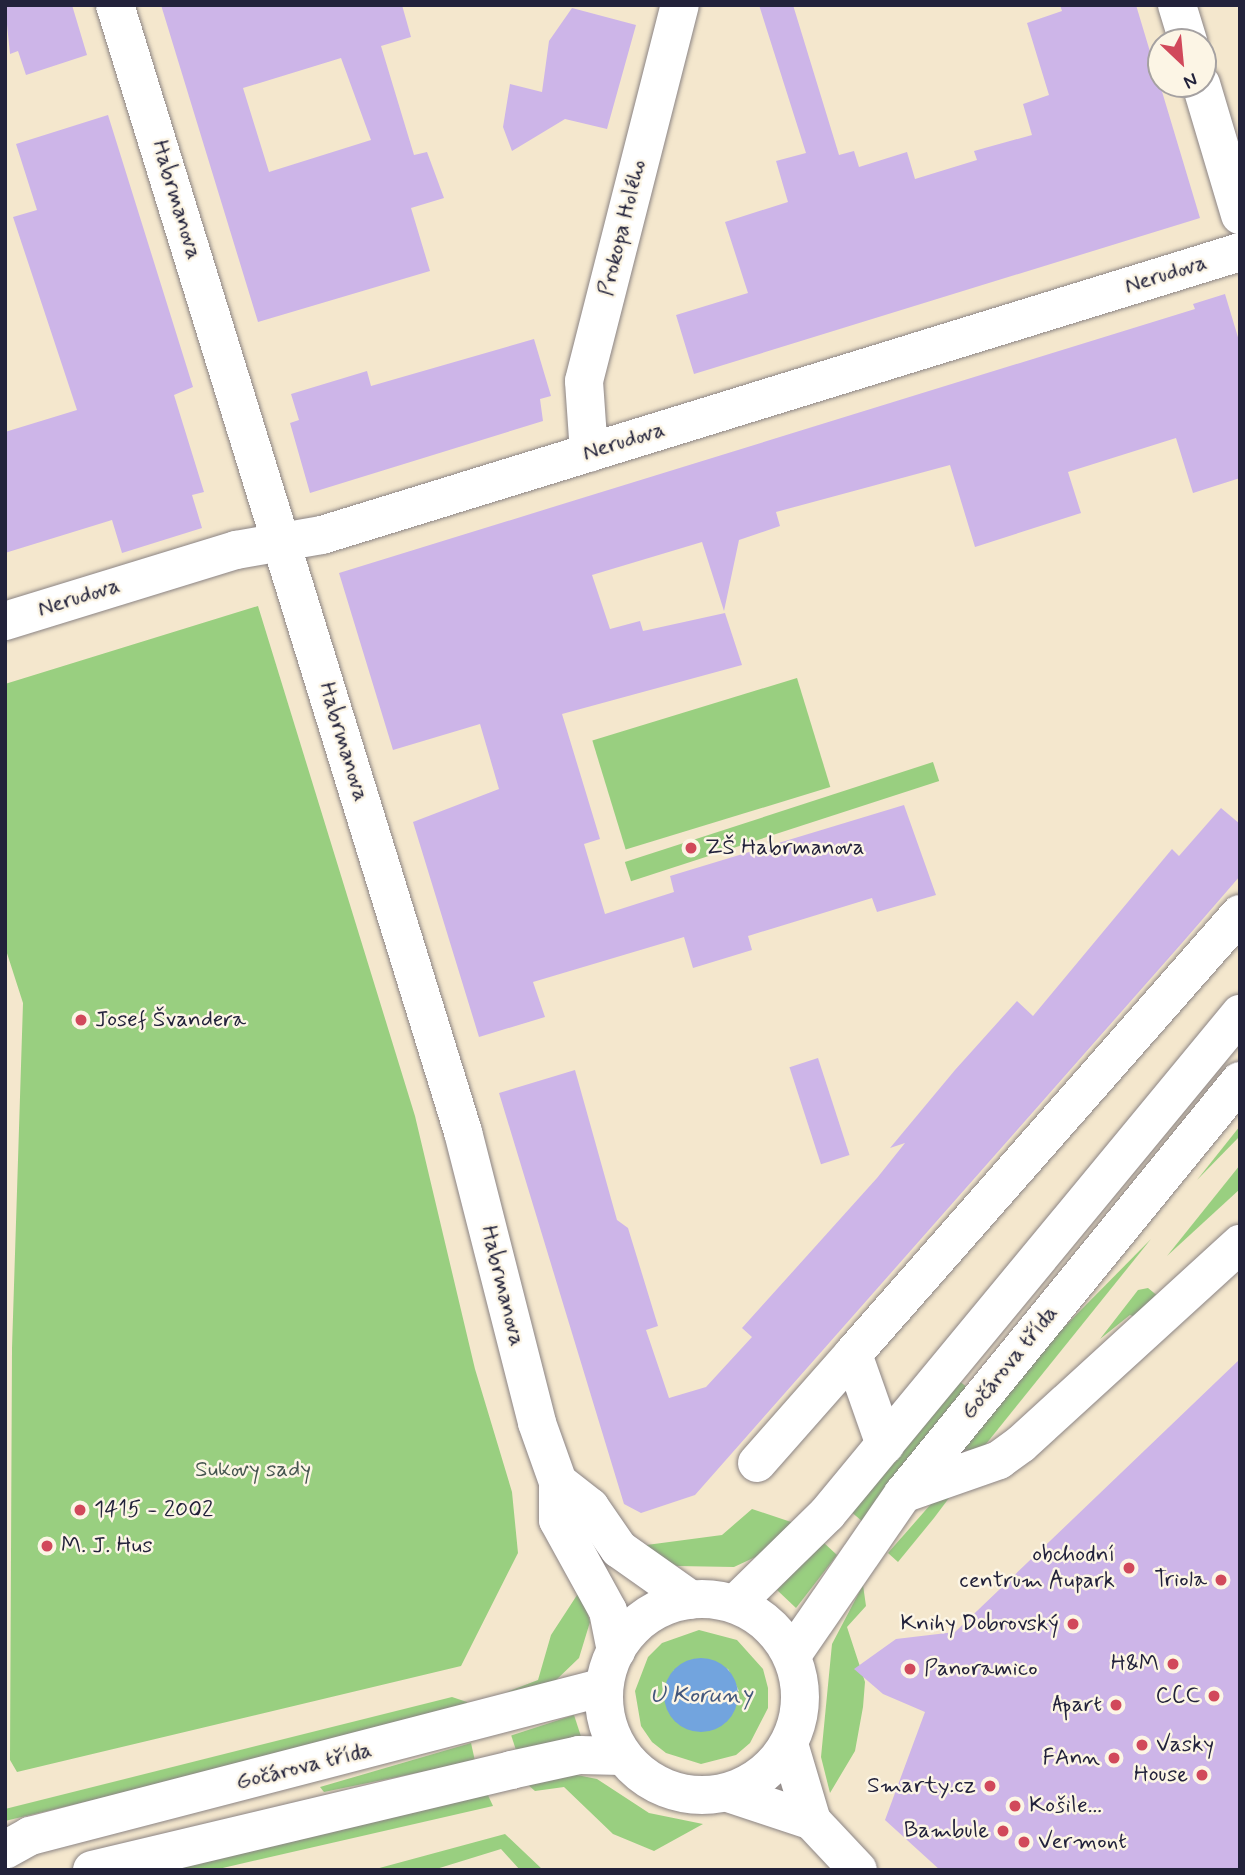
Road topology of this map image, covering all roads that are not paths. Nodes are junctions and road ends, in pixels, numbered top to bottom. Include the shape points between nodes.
1 (115, 5) edge
2 (680, 5) edge
3 (1177, 5) edge
4 (1184, 28) edge
5 (1205, 98) edge
6 (1240, 215) edge
7 (1240, 252) edge
8 (589, 453) junction
9 (282, 542) junction
10 (5, 621) edge
11 (1240, 914) edge
12 (1240, 1014) edge
13 (1240, 1081) edge
14 (1240, 1101) edge
15 (1186, 1147) junction
16 (1240, 1244) edge
17 (853, 1354) junction
18 (885, 1445) junction
19 (757, 1463) dead end
20 (558, 1482) junction
21 (903, 1494) junction
22 (691, 1600) junction
23 (735, 1604) junction
24 (616, 1651) junction
25 (792, 1655) junction
26 (604, 1687) junction
27 (789, 1744) junction
28 (622, 1756) junction
29 (728, 1793) junction
30 (812, 1821) junction
31 (5, 1850) edge
32 (92, 1870) edge
33 (858, 1870) edge

1 - 9 street, Habrmanova
2 - 8 street, Prokopa Holého via 584,381
3 - 4 street
5 - 6 street
7 - 8 street, Nerudova
8 - 9 street, Nerudova
9 - 10 street, Nerudova via 236,550
9 - 20 street, Habrmanova via 463,1132
11 - 17 street
12 - 18 street, Gočárova třída
13 - 15 street, Gočárova třída
14 - 15 street
15 - 21 street, Gočárova třída
16 - 21 street via 1021,1444 999,1460
17 - 18 street
17 - 19 street
18 - 23 street, Gočárova třída via 815,1527
20 - 22 street via 590,1507 619,1549
20 - 24 street, Habrmanova via 558,1520 608,1611
21 - 25 street, Gočárova třída
22 - 23 street
22 - 24 street via 647,1616
23 - 25 street via 768,1623
24 - 26 street
25 - 27 street via 801,1700
26 - 28 street via 604,1711
26 - 31 street, Gočárova třída via 30,1836
27 - 29 street via 774,1766
27 - 30 street
28 - 29 street via 662,1787 695,1796
28 - 32 street, Gočárova třída via 579,1755
29 - 30 street
30 - 33 street

